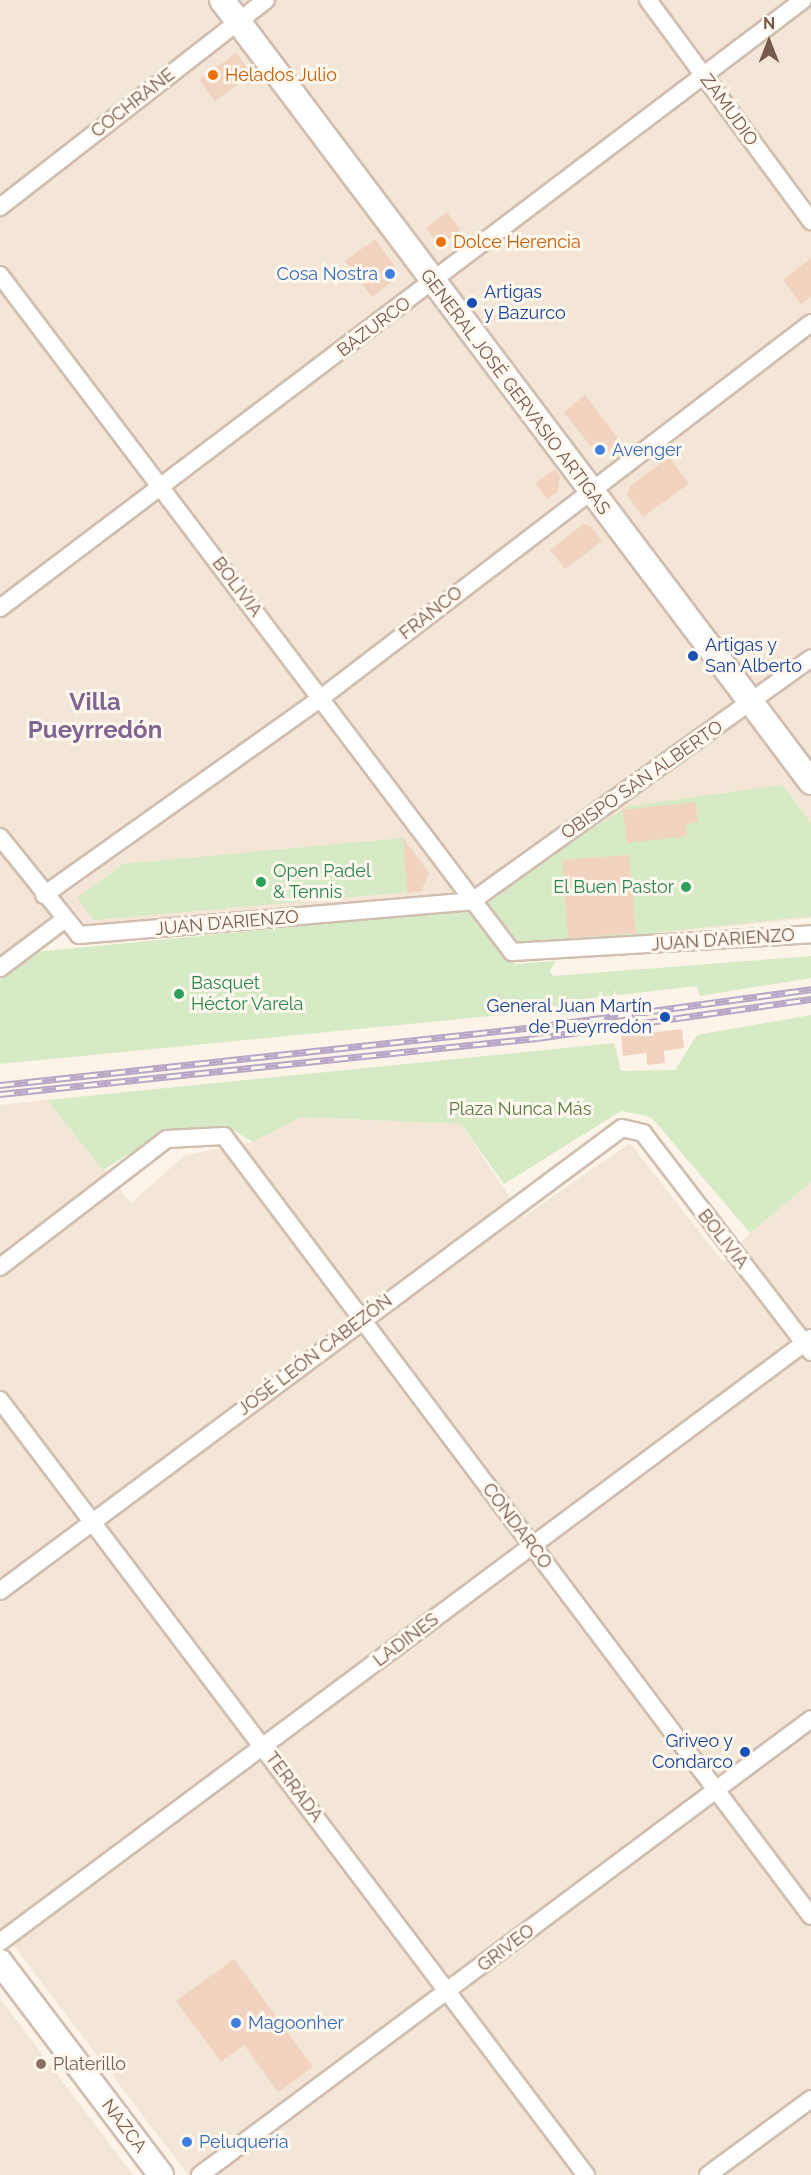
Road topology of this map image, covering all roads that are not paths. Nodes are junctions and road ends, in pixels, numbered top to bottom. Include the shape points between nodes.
1 (222, 0) edge
2 (267, 0) edge
3 (648, 0) edge
4 (803, 0) edge
5 (238, 22) junction
6 (704, 75) junction
7 (0, 207) edge
8 (811, 221) edge
9 (0, 275) edge
10 (433, 282) junction
11 (811, 323) edge
12 (163, 488) junction
13 (589, 492) junction
14 (0, 608) edge
15 (811, 658) edge
16 (321, 698) junction
17 (752, 702) junction
18 (811, 782) edge
19 (0, 837) edge
20 (44, 896) junction
21 (472, 901) junction
22 (64, 920) junction
23 (811, 934) edge
24 (0, 968) edge
25 (634, 1128) joint
26 (0, 1267) edge
27 (361, 1320) junction
28 (809, 1345) edge
29 (0, 1400) edge
30 (91, 1523) junction
31 (533, 1545) junction
32 (0, 1591) edge
33 (811, 1719) edge
34 (264, 1746) junction
35 (716, 1789) junction
36 (811, 1916) edge
37 (0, 1942) edge
38 (0, 1962) edge
39 (447, 1992) junction
40 (811, 2098) edge
41 (161, 2175) edge
42 (200, 2175) edge
43 (586, 2175) edge
44 (708, 2175) edge

1 - 5 street, GENERAL JOSÉ GERVASIO ARTIGAS
2 - 5 street, COCHRANE
3 - 6 street, ZAMUDIO
4 - 6 street, BAZURCO
5 - 7 street, COCHRANE
5 - 10 street, GENERAL JOSÉ GERVASIO ARTIGAS
6 - 8 street, ZAMUDIO
6 - 10 street, BAZURCO
9 - 12 street, BOLIVIA
10 - 12 street, BAZURCO
10 - 13 street, GENERAL JOSÉ GERVASIO ARTIGAS
11 - 13 street, FRANCO
12 - 14 street, BAZURCO
12 - 16 street, BOLIVIA
13 - 16 street, FRANCO
13 - 17 street, GENERAL JOSÉ GERVASIO ARTIGAS
15 - 17 street, OBISPO SAN ALBERTO
16 - 20 street, FRANCO
16 - 21 street, BOLIVIA
17 - 18 street, GENERAL JOSÉ GERVASIO ARTIGAS
17 - 21 street, OBISPO SAN ALBERTO
19 - 20 street
20 - 22 street
21 - 22 street, JUAN D’ARIENZO via 92,936 79,935
21 - 23 street, JUAN D’ARIENZO via 512,952 528,954
22 - 24 street
25 - 27 street, JOSÉ LEÓN CABEZÓN via 622,1128
25 - 28 street, BOLIVIA via 643,1133
26 - 27 street, CONDARCO via 167,1138 224,1136
27 - 30 street, JOSÉ LEÓN CABEZÓN
27 - 31 street, CONDARCO
28 - 31 street, LADINES
29 - 30 street, TERRADA
30 - 32 street, JOSÉ LEÓN CABEZÓN
30 - 34 street, TERRADA
31 - 34 street, LADINES
31 - 35 street, CONDARCO
33 - 35 street, GRIVEO
34 - 37 street, LADINES
34 - 39 street, TERRADA
35 - 36 street, CONDARCO
35 - 39 street, GRIVEO
38 - 41 street, NAZCA
39 - 42 street, GRIVEO
39 - 43 street, TERRADA
40 - 44 street

